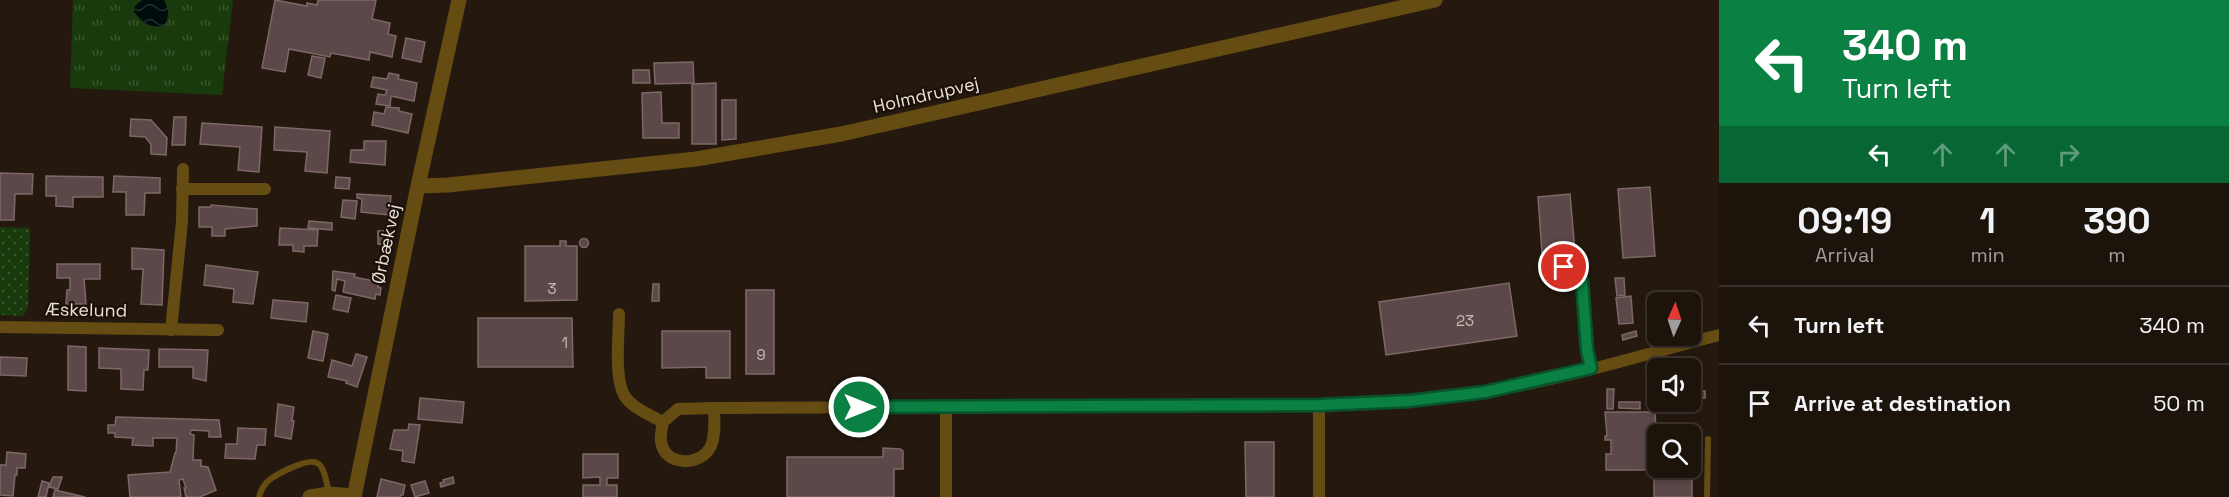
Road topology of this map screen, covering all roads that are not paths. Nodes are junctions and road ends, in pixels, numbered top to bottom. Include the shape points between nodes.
1 (459, 0) edge
2 (1435, 0) edge
3 (183, 169) dead end
4 (418, 186) junction
5 (182, 189) junction
6 (266, 189) dead end
7 (1564, 267) dead end
8 (619, 314) dead end
9 (0, 327) edge
10 (171, 330) junction
11 (218, 330) dead end
12 (1719, 335) edge
13 (1591, 368) junction
14 (1319, 405) junction
15 (946, 407) junction
16 (714, 408) junction
17 (663, 422) junction
18 (1708, 439) dead end
19 (329, 494) junction
20 (354, 496) edge
21 (259, 497) edge
22 (310, 497) edge
23 (946, 497) edge
24 (1319, 497) edge
25 (1707, 497) edge

1 - 4 street, Ørbækvej
2 - 4 street, Holmdrupvej via 841,134 696,159
3 - 5 street
4 - 20 street, Ørbækvej
5 - 6 street
5 - 10 street
7 - 13 lane via 1582,281
8 - 17 street via 619,375 624,394 636,407
9 - 10 street, Æskelund
10 - 11 street, Æskelund
12 - 13 street
13 - 14 street via 1485,392 1409,401
14 - 15 street
14 - 24 street
15 - 16 street
15 - 23 street
16 - 17 street via 678,409
16 - 17 street via 712,441 701,458 683,462 670,458 660,443
18 - 25 lane
19 - 20 street
19 - 21 lane via 321,466 307,461 272,478
19 - 22 street

